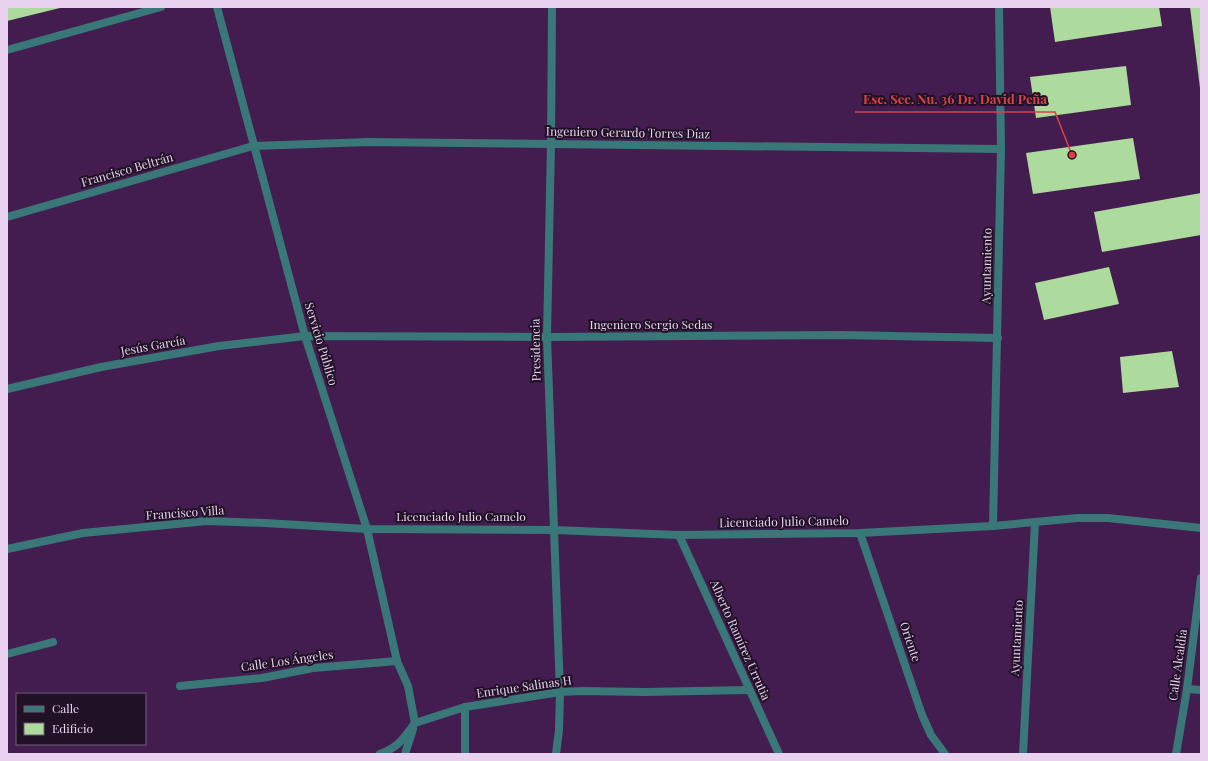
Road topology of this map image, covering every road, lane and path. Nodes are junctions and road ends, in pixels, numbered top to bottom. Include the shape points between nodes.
1 (161, 7) edge
2 (217, 7) edge
3 (552, 7) edge
4 (999, 7) edge
5 (7, 50) edge
6 (551, 144) junction
7 (254, 146) junction
8 (1001, 149) junction
9 (7, 217) edge
10 (305, 336) junction
11 (547, 337) junction
12 (998, 338) junction
13 (7, 389) edge
14 (1035, 522) junction
15 (992, 526) junction
16 (1201, 528) edge
17 (367, 529) junction
18 (554, 530) junction
19 (860, 533) junction
20 (679, 535) junction
21 (7, 548) edge
22 (1201, 578) edge
23 (53, 642) dead end
24 (7, 654) edge
25 (397, 661) junction
26 (180, 686) dead end
27 (1187, 689) junction
28 (749, 690) junction
29 (1201, 690) edge
30 (560, 692) junction
31 (465, 707) junction
32 (415, 723) junction
33 (380, 754) edge
34 (405, 754) edge
35 (465, 754) edge
36 (556, 754) edge
37 (779, 754) edge
38 (945, 754) edge
39 (1023, 754) edge
40 (1176, 754) edge

1 - 5 street
2 - 7 street, Servicio Público
3 - 6 street, Presidencia
4 - 8 street, Ayuntamiento
6 - 7 street, Ingeniero Gerardo Torres Díaz via 368,142
6 - 8 street, Ingeniero Gerardo Torres Díaz
6 - 11 street, Presidencia
7 - 9 street, Francisco Beltrán
7 - 10 street, Servicio Público
8 - 12 street, Ayuntamiento
10 - 11 street, Ingeniero Sergio Sedas
10 - 13 street, Jesús García via 205,349 101,367
10 - 17 street, Servicio Público
11 - 12 street, Ingeniero Sergio Sedas via 839,335
11 - 18 street, Presidencia
12 - 15 street, Ayuntamiento
14 - 15 street, Licenciado Julio Camelo
14 - 16 street, Licenciado Julio Camelo via 1108,518
14 - 39 street, Ayuntamiento
15 - 19 street, Licenciado Julio Camelo
17 - 18 street, Licenciado Julio Camelo
17 - 21 street, Francisco Villa via 206,521 83,533
17 - 25 street, Servicio Público
18 - 20 street, Licenciado Julio Camelo
18 - 30 street, Presidencia
19 - 20 street, Licenciado Julio Camelo
19 - 38 street, Oriente via 922,715 931,735
20 - 28 street, Alberto Ramírez Urrutia
22 - 27 street, Calle Alcaldía
23 - 24 street
25 - 26 street, Calle Los Ángeles via 313,668 262,678
25 - 32 street, Servicio Público via 408,686
27 - 29 street
27 - 40 street, Calle Alcaldía
28 - 30 street, Enrique Salinas H
28 - 37 street, Alberto Ramírez Urrutia
30 - 31 street, Enrique Salinas H
30 - 36 street, Presidencia
31 - 32 street, Enrique Salinas H
31 - 35 street
32 - 33 street via 400,744
32 - 34 street

